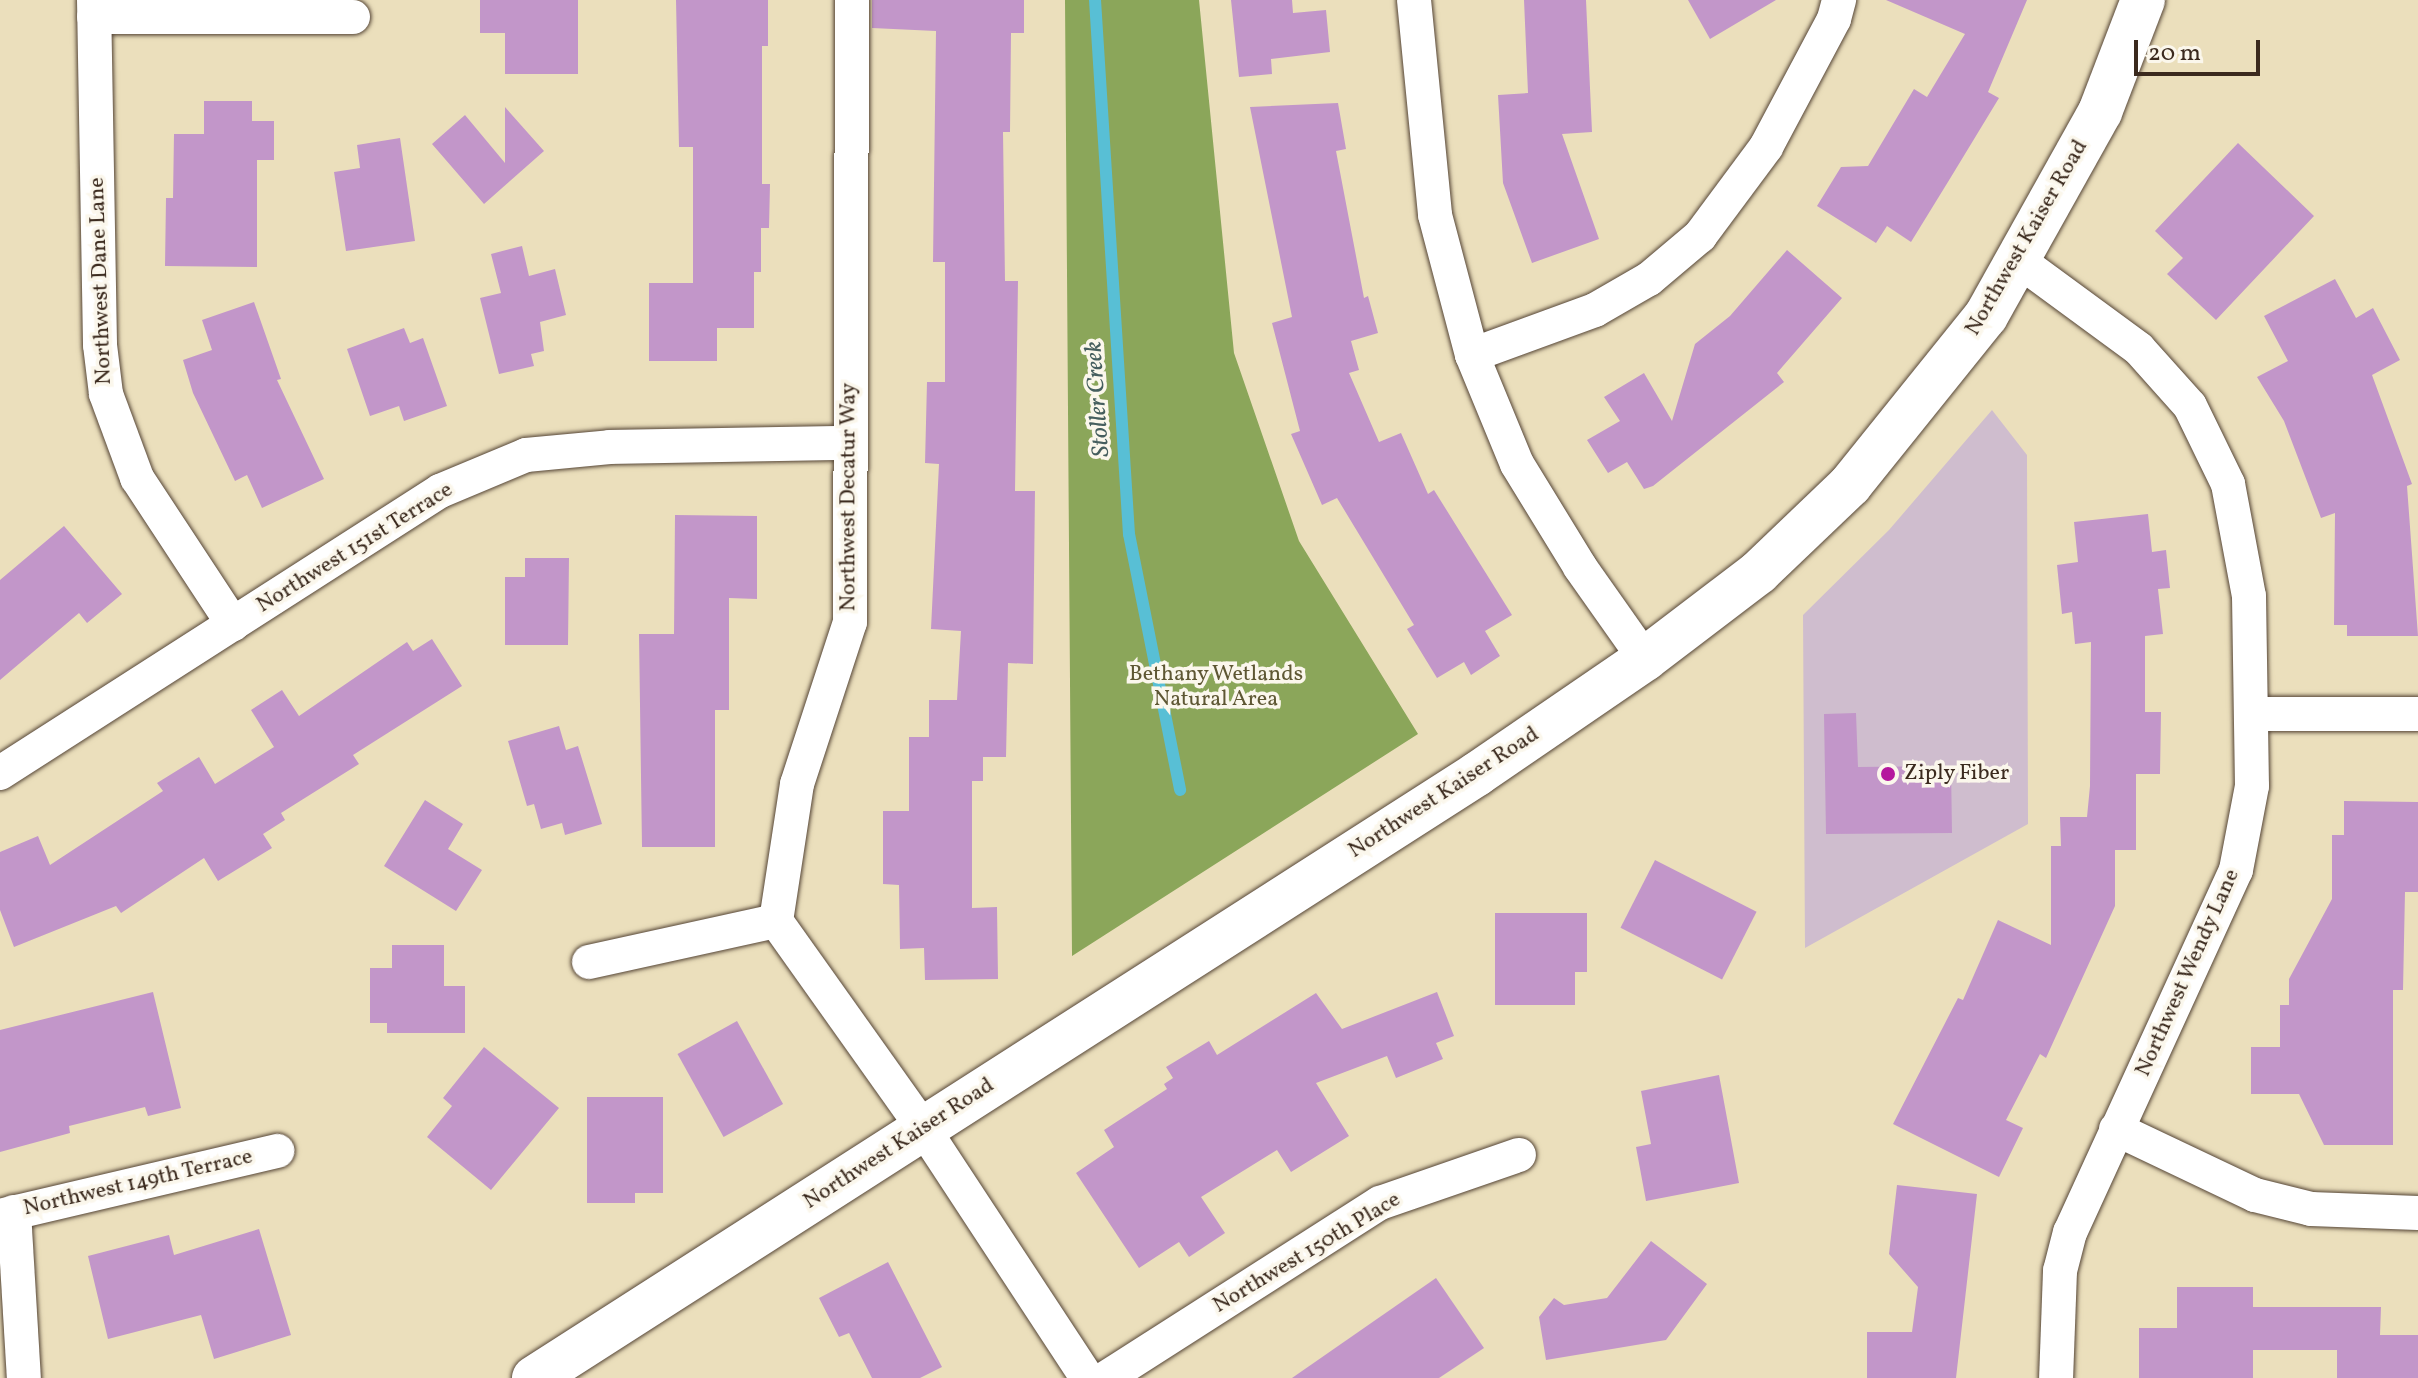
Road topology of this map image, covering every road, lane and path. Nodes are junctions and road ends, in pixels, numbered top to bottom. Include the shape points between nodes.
1 (852, 0) edge
2 (1414, 0) edge
3 (1839, 0) edge
4 (2143, 0) edge
5 (94, 8) edge
6 (353, 17) dead end
7 (2018, 260) junction
8 (1472, 355) junction
9 (848, 443) junction
10 (233, 624) junction
11 (1645, 659) junction
12 (2253, 714) junction
13 (2418, 714) edge
14 (0, 773) edge
15 (776, 921) junction
16 (589, 962) dead end
17 (923, 1128) junction
18 (2116, 1129) junction
19 (277, 1151) dead end
20 (1519, 1155) dead end
21 (2418, 1213) edge
22 (7, 1214) edge
23 (24, 1378) edge
24 (534, 1378) edge
25 (1087, 1378) edge
26 (1106, 1378) edge
27 (2056, 1378) edge

1 - 9 street, Northwest Decatur Way
2 - 8 street via 1435,215
3 - 8 street via 1766,147 1700,236 1649,279 1595,310
4 - 7 main road, Northwest Kaiser Road via 2100,112
5 - 6 street
5 - 10 street, Northwest Dane Lane via 100,345 106,394 137,478
7 - 11 main road, Northwest Kaiser Road via 1944,373 1850,485 1759,572
7 - 12 street, Northwest Wendy Lane via 2139,349 2190,406 2213,449 2228,484 2244,558
8 - 11 street via 1517,464
9 - 10 street, Northwest 151st Terrace via 610,447 526,455 440,491
9 - 15 street, Northwest Decatur Way via 850,622 797,784
10 - 14 street, Northwest 151st Terrace
11 - 17 main road, Northwest Kaiser Road via 1477,774
12 - 13 street
12 - 18 street, Northwest Wendy Lane via 2252,786 2236,870
15 - 16 street
15 - 17 street
17 - 24 main road, Northwest Kaiser Road
17 - 25 street
18 - 21 street via 2255,1195 2311,1209
18 - 27 street, Northwest Wendy Lane via 2070,1232 2060,1271
19 - 22 street, Northwest 149th Terrace
20 - 26 street, Northwest 150th Place via 1380,1203
22 - 23 street

